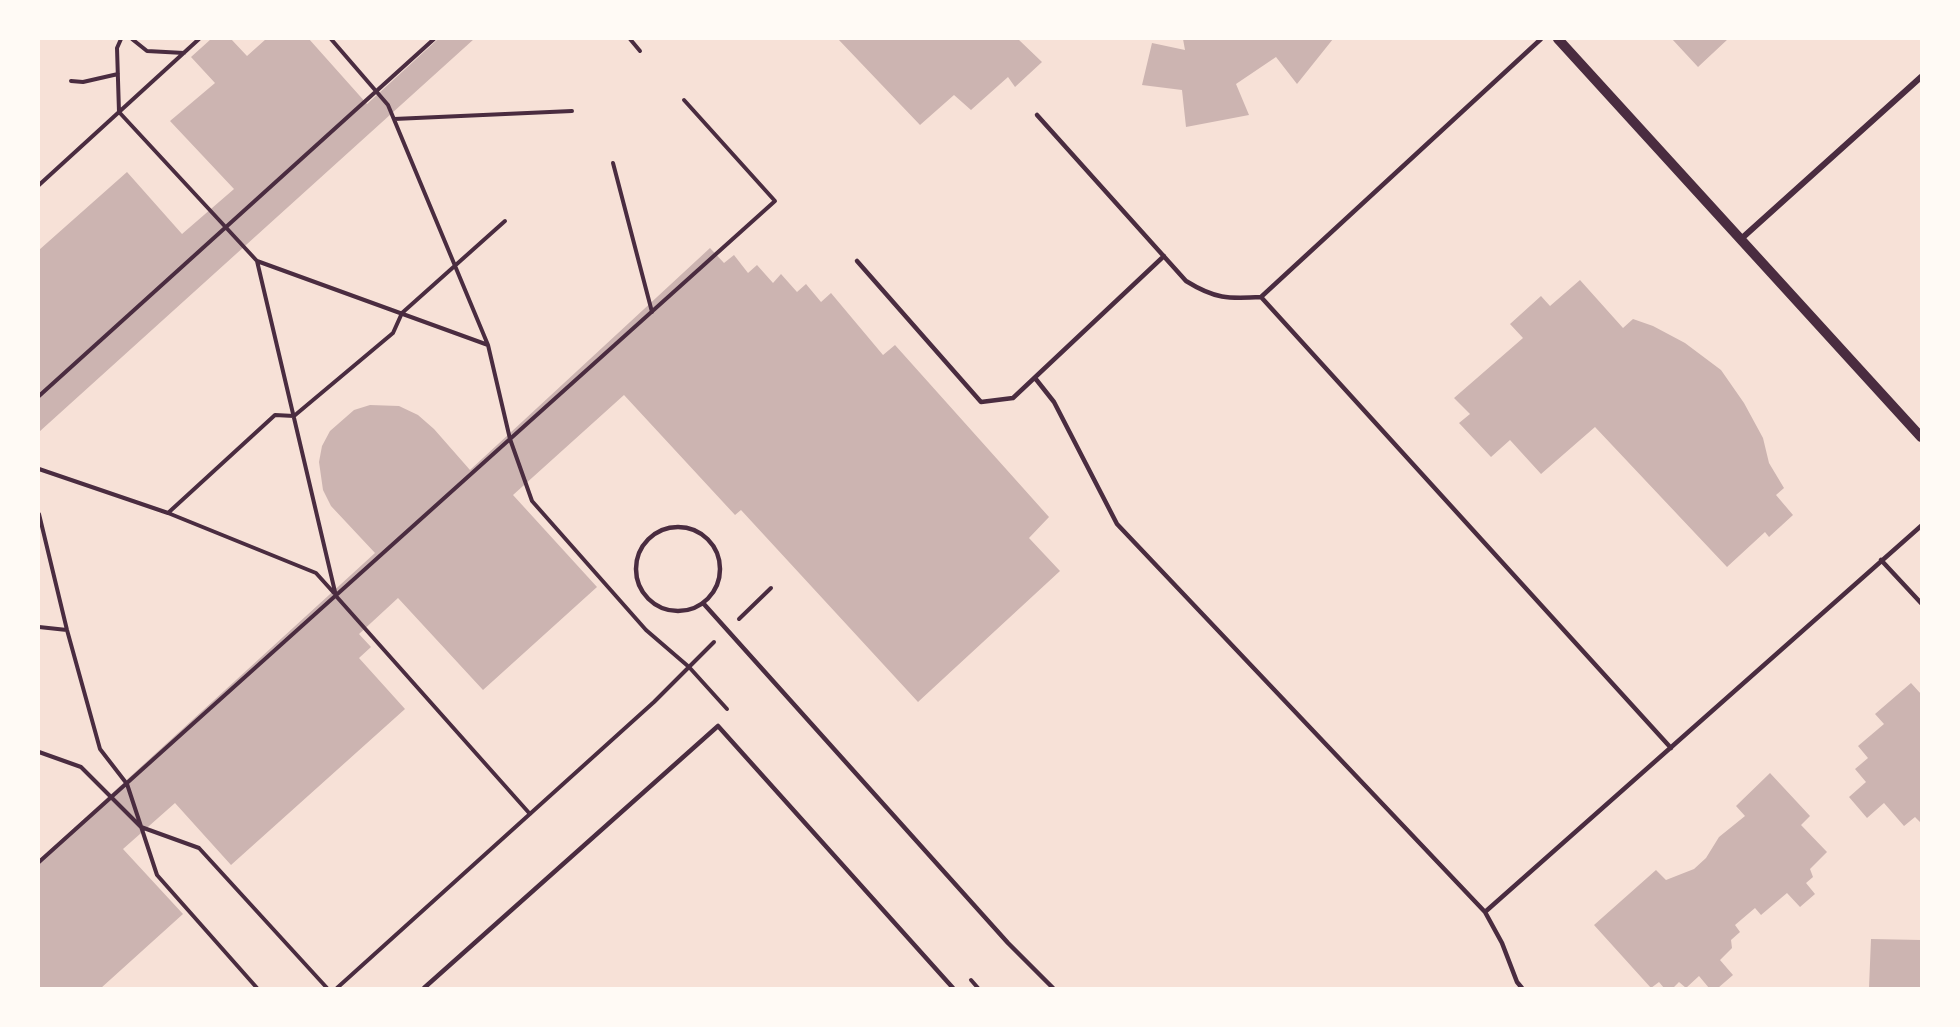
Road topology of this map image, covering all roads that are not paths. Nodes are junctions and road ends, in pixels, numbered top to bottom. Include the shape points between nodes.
1 (1541, 39) edge
2 (1558, 39) edge
3 (1921, 77) edge
4 (1037, 115) dead end
5 (1741, 239) junction
6 (1164, 256) junction
7 (857, 261) dead end
8 (1261, 297) junction
9 (1035, 378) junction
10 (1921, 437) edge
11 (1921, 526) edge
12 (1881, 560) junction
13 (703, 603) junction
14 (1921, 603) edge
15 (1671, 748) junction
16 (1485, 912) junction
17 (424, 988) edge
18 (953, 988) edge
19 (1053, 988) edge
20 (1522, 988) edge

1 - 8 lane
2 - 5 street
3 - 5 street
4 - 6 lane
5 - 10 street
6 - 8 lane via 1186,281 1206,294 1227,299
6 - 9 lane
7 - 9 lane via 981,402 1013,398
8 - 15 lane
9 - 16 lane via 1054,402 1117,524
11 - 12 lane
12 - 14 lane
12 - 15 lane
13 - 13 lane via 675,611 662,608 645,595 636,576 636,562 650,537 675,527 701,534 711,543 717,555 718,581
13 - 19 lane via 1008,943
15 - 16 lane
16 - 20 lane
17 - 18 lane via 718,726

